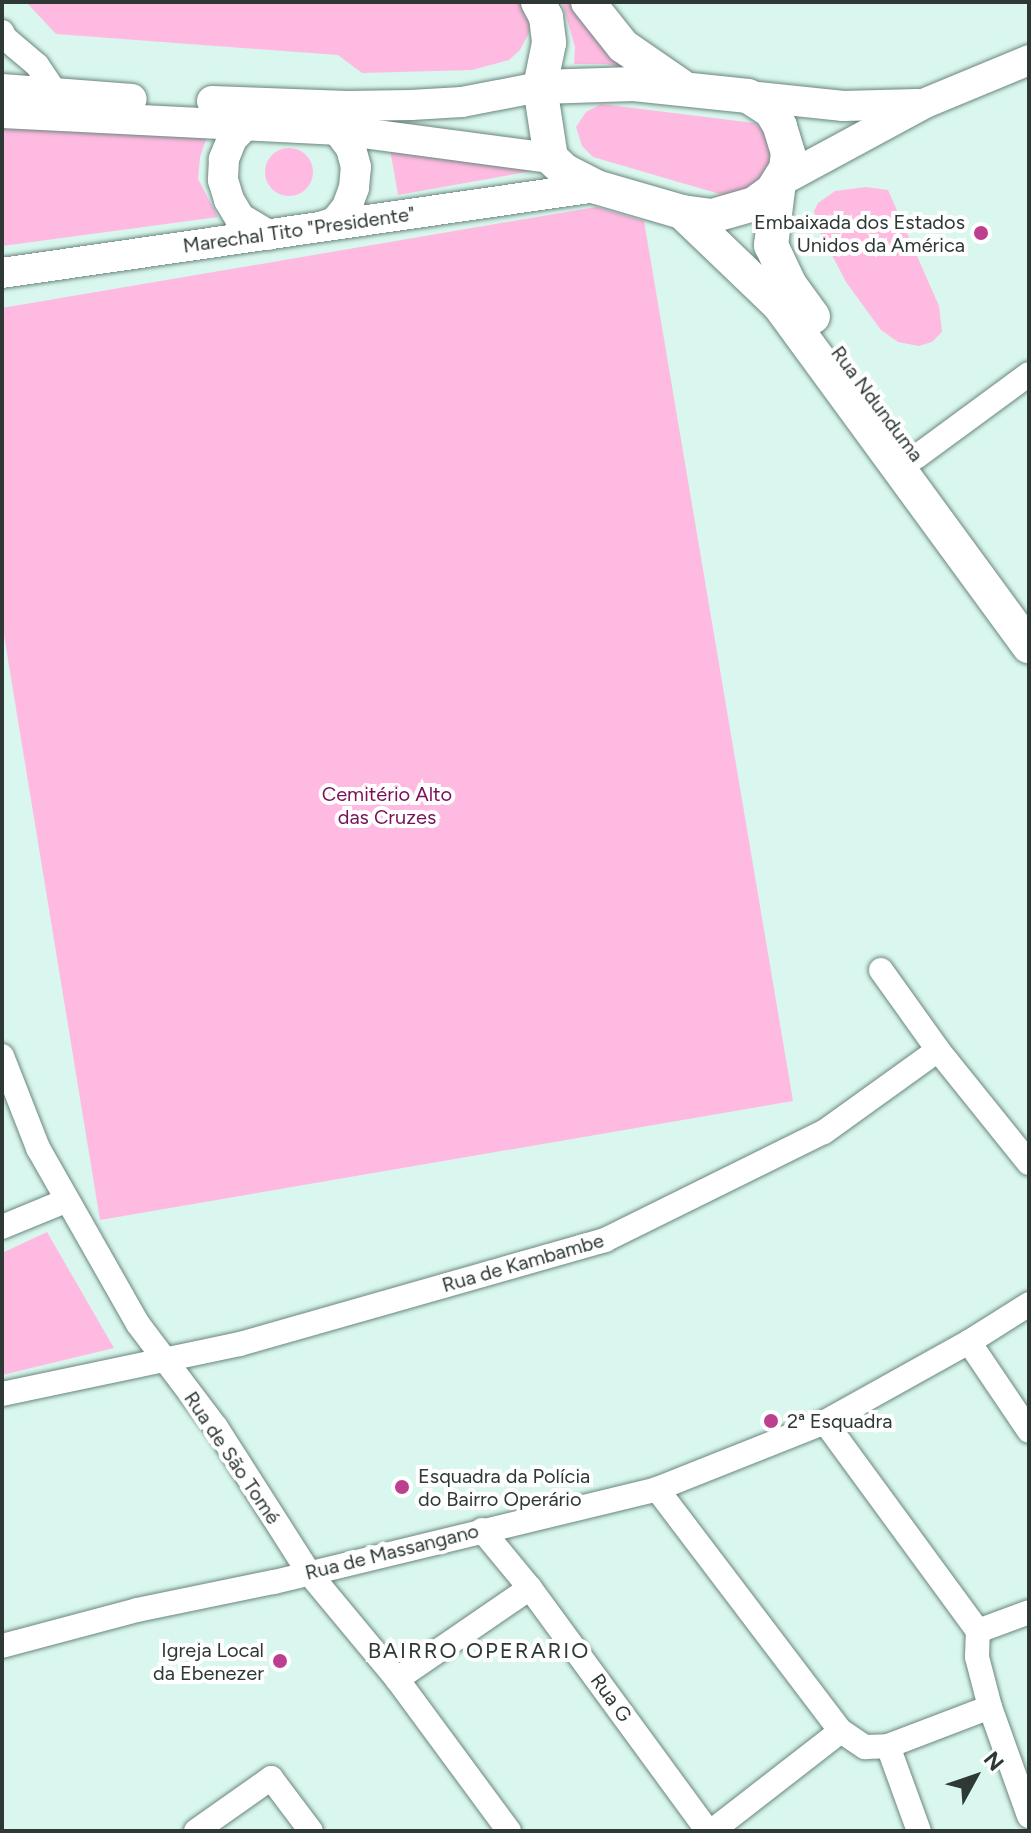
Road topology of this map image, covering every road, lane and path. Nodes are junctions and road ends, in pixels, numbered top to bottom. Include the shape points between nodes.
1 (538, 2) edge
2 (588, 2) edge
3 (3, 39) edge
4 (1029, 60) edge
5 (540, 87) junction
6 (685, 88) junction
7 (2, 89) edge
8 (748, 96) junction
9 (270, 103) junction
10 (56, 104) junction
11 (314, 104) junction
12 (923, 104) junction
13 (2, 113) edge
14 (246, 123) junction
15 (340, 130) junction
16 (551, 158) junction
17 (779, 182) junction
18 (596, 187) junction
19 (682, 212) junction
20 (318, 228) junction
21 (268, 235) junction
22 (2, 273) edge
23 (1029, 374) edge
24 (916, 457) junction
25 (1029, 609) edge
26 (1029, 646) edge
27 (881, 970) dead end
28 (938, 1050) junction
29 (2, 1056) edge
30 (1029, 1163) edge
31 (65, 1201) junction
32 (2, 1227) edge
33 (1029, 1304) edge
34 (969, 1342) junction
35 (163, 1359) junction
36 (2, 1394) edge
37 (825, 1422) junction
38 (1029, 1431) edge
39 (657, 1489) junction
40 (482, 1530) junction
41 (309, 1573) junction
42 (530, 1588) junction
43 (1029, 1612) edge
44 (978, 1631) junction
45 (2, 1646) edge
46 (397, 1679) junction
47 (990, 1707) junction
48 (841, 1731) junction
49 (888, 1746) junction
50 (1029, 1816) edge
51 (196, 1831) edge
52 (311, 1831) edge
53 (509, 1831) edge
54 (710, 1831) edge
55 (919, 1831) edge

1 - 5 main road via 549,43
2 - 6 main road via 623,46
3 - 10 street via 37,65
4 - 12 street
5 - 6 main road
5 - 11 street via 462,102
5 - 16 main road
6 - 8 main road
7 - 10 street
8 - 12 street via 843,106
8 - 17 main road, Rua Ndunduma via 771,111 783,133 788,153
9 - 10 street
9 - 11 street
9 - 14 street
10 - 13 street
10 - 14 street
11 - 15 street
12 - 17 street
14 - 15 street
14 - 21 street via 232,139 223,180 240,218
15 - 16 street
15 - 20 street via 356,167 354,188 335,222
16 - 18 main road
17 - 19 main road via 754,204 712,216
17 - 24 main road, Rua Ndunduma via 772,225 775,258
18 - 19 main road
18 - 20 street, Marechal Tito "Presidente"
19 - 26 main road, Rua Ndunduma via 779,305
20 - 21 street, Marechal Tito "Presidente"
21 - 22 street, Marechal Tito "Presidente"
23 - 24 street
24 - 25 main road, Rua Ndunduma
27 - 28 street
28 - 30 street
28 - 35 street, Rua de Kambambe via 824,1132 605,1240 240,1344
29 - 31 street, Rua de São Tomé
31 - 32 street
31 - 35 street, Rua de São Tomé
33 - 34 street, Rua de Massangano
34 - 37 street, Rua de Massangano
34 - 38 street
35 - 36 street, Rua de Kambambe
35 - 41 street, Rua de São Tomé via 216,1427
37 - 39 street, Rua de Massangano
37 - 44 street
39 - 40 street, Rua de Massangano
39 - 48 street
40 - 41 street, Rua de Massangano
40 - 42 street, Rua G
41 - 45 street, Rua de Massangano
41 - 46 street, Rua de São Tomé
42 - 46 street
42 - 54 street, Rua G
43 - 44 street
44 - 47 street via 977,1657
46 - 53 street, Rua de São Tomé
47 - 49 street
47 - 50 street
48 - 49 street via 865,1747
48 - 54 street
49 - 55 street
51 - 52 street via 271,1778

